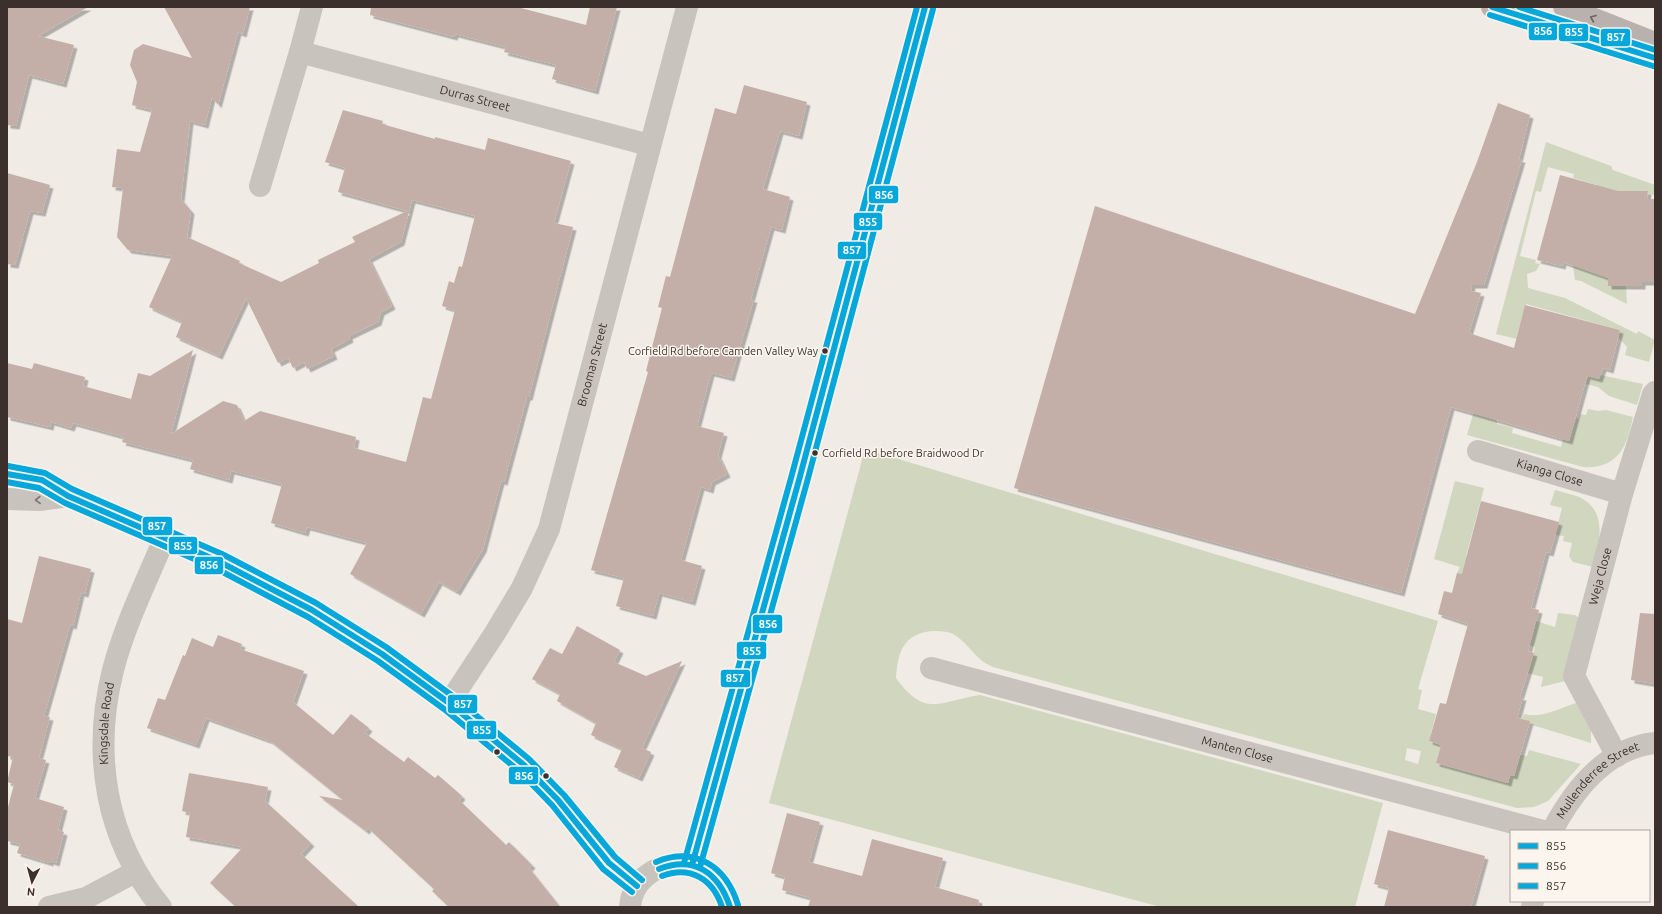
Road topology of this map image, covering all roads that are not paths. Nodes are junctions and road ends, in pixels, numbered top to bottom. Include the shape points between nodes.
1 (312, 7) edge
2 (687, 7) edge
3 (925, 7) edge
4 (1492, 7) edge
5 (1564, 7) edge
6 (1655, 43) edge
7 (300, 52) junction
8 (1655, 58) edge
9 (649, 146) junction
10 (260, 186) dead end
11 (1655, 392) edge
12 (1478, 451) dead end
13 (7, 474) edge
14 (1622, 494) junction
15 (68, 496) junction
16 (7, 499) edge
17 (165, 537) junction
18 (931, 668) dead end
19 (449, 703) junction
20 (1655, 743) edge
21 (1617, 756) junction
22 (1539, 830) edge
23 (1553, 830) edge
24 (692, 865) junction
25 (135, 872) junction
26 (637, 886) junction
27 (50, 907) edge
28 (161, 907) edge
29 (630, 907) edge
30 (730, 907) edge

1 - 7 street
2 - 9 street, Brooman Street
3 - 24 street via 799,480
4 - 8 main road
6 -> 5 main road
7 - 9 street, Durras Street
7 - 10 street
9 - 19 street, Brooman Street via 548,529 522,588 496,633
11 - 14 street, Weja Close via 1652,394
12 - 14 street, Kianga Close
13 - 15 street via 42,480
14 - 21 street, Weja Close via 1574,676
15 -> 16 street via 40,500
15 - 17 street
17 - 19 street via 218,561 312,610 382,654
17 - 25 street, Kingsdale Road via 114,668 103,729 107,787 113,816 121,842
18 - 22 street, Manten Close
19 - 26 street via 524,766 558,800 609,863
20 - 21 street, Mullenderree Street
21 - 23 street, Mullenderree Street via 1603,765 1577,790
24 - 26 street via 662,867 648,875
24 - 30 street via 708,872 720,883
25 - 27 street via 86,898
25 - 28 street, Kingsdale Road
26 - 29 street

